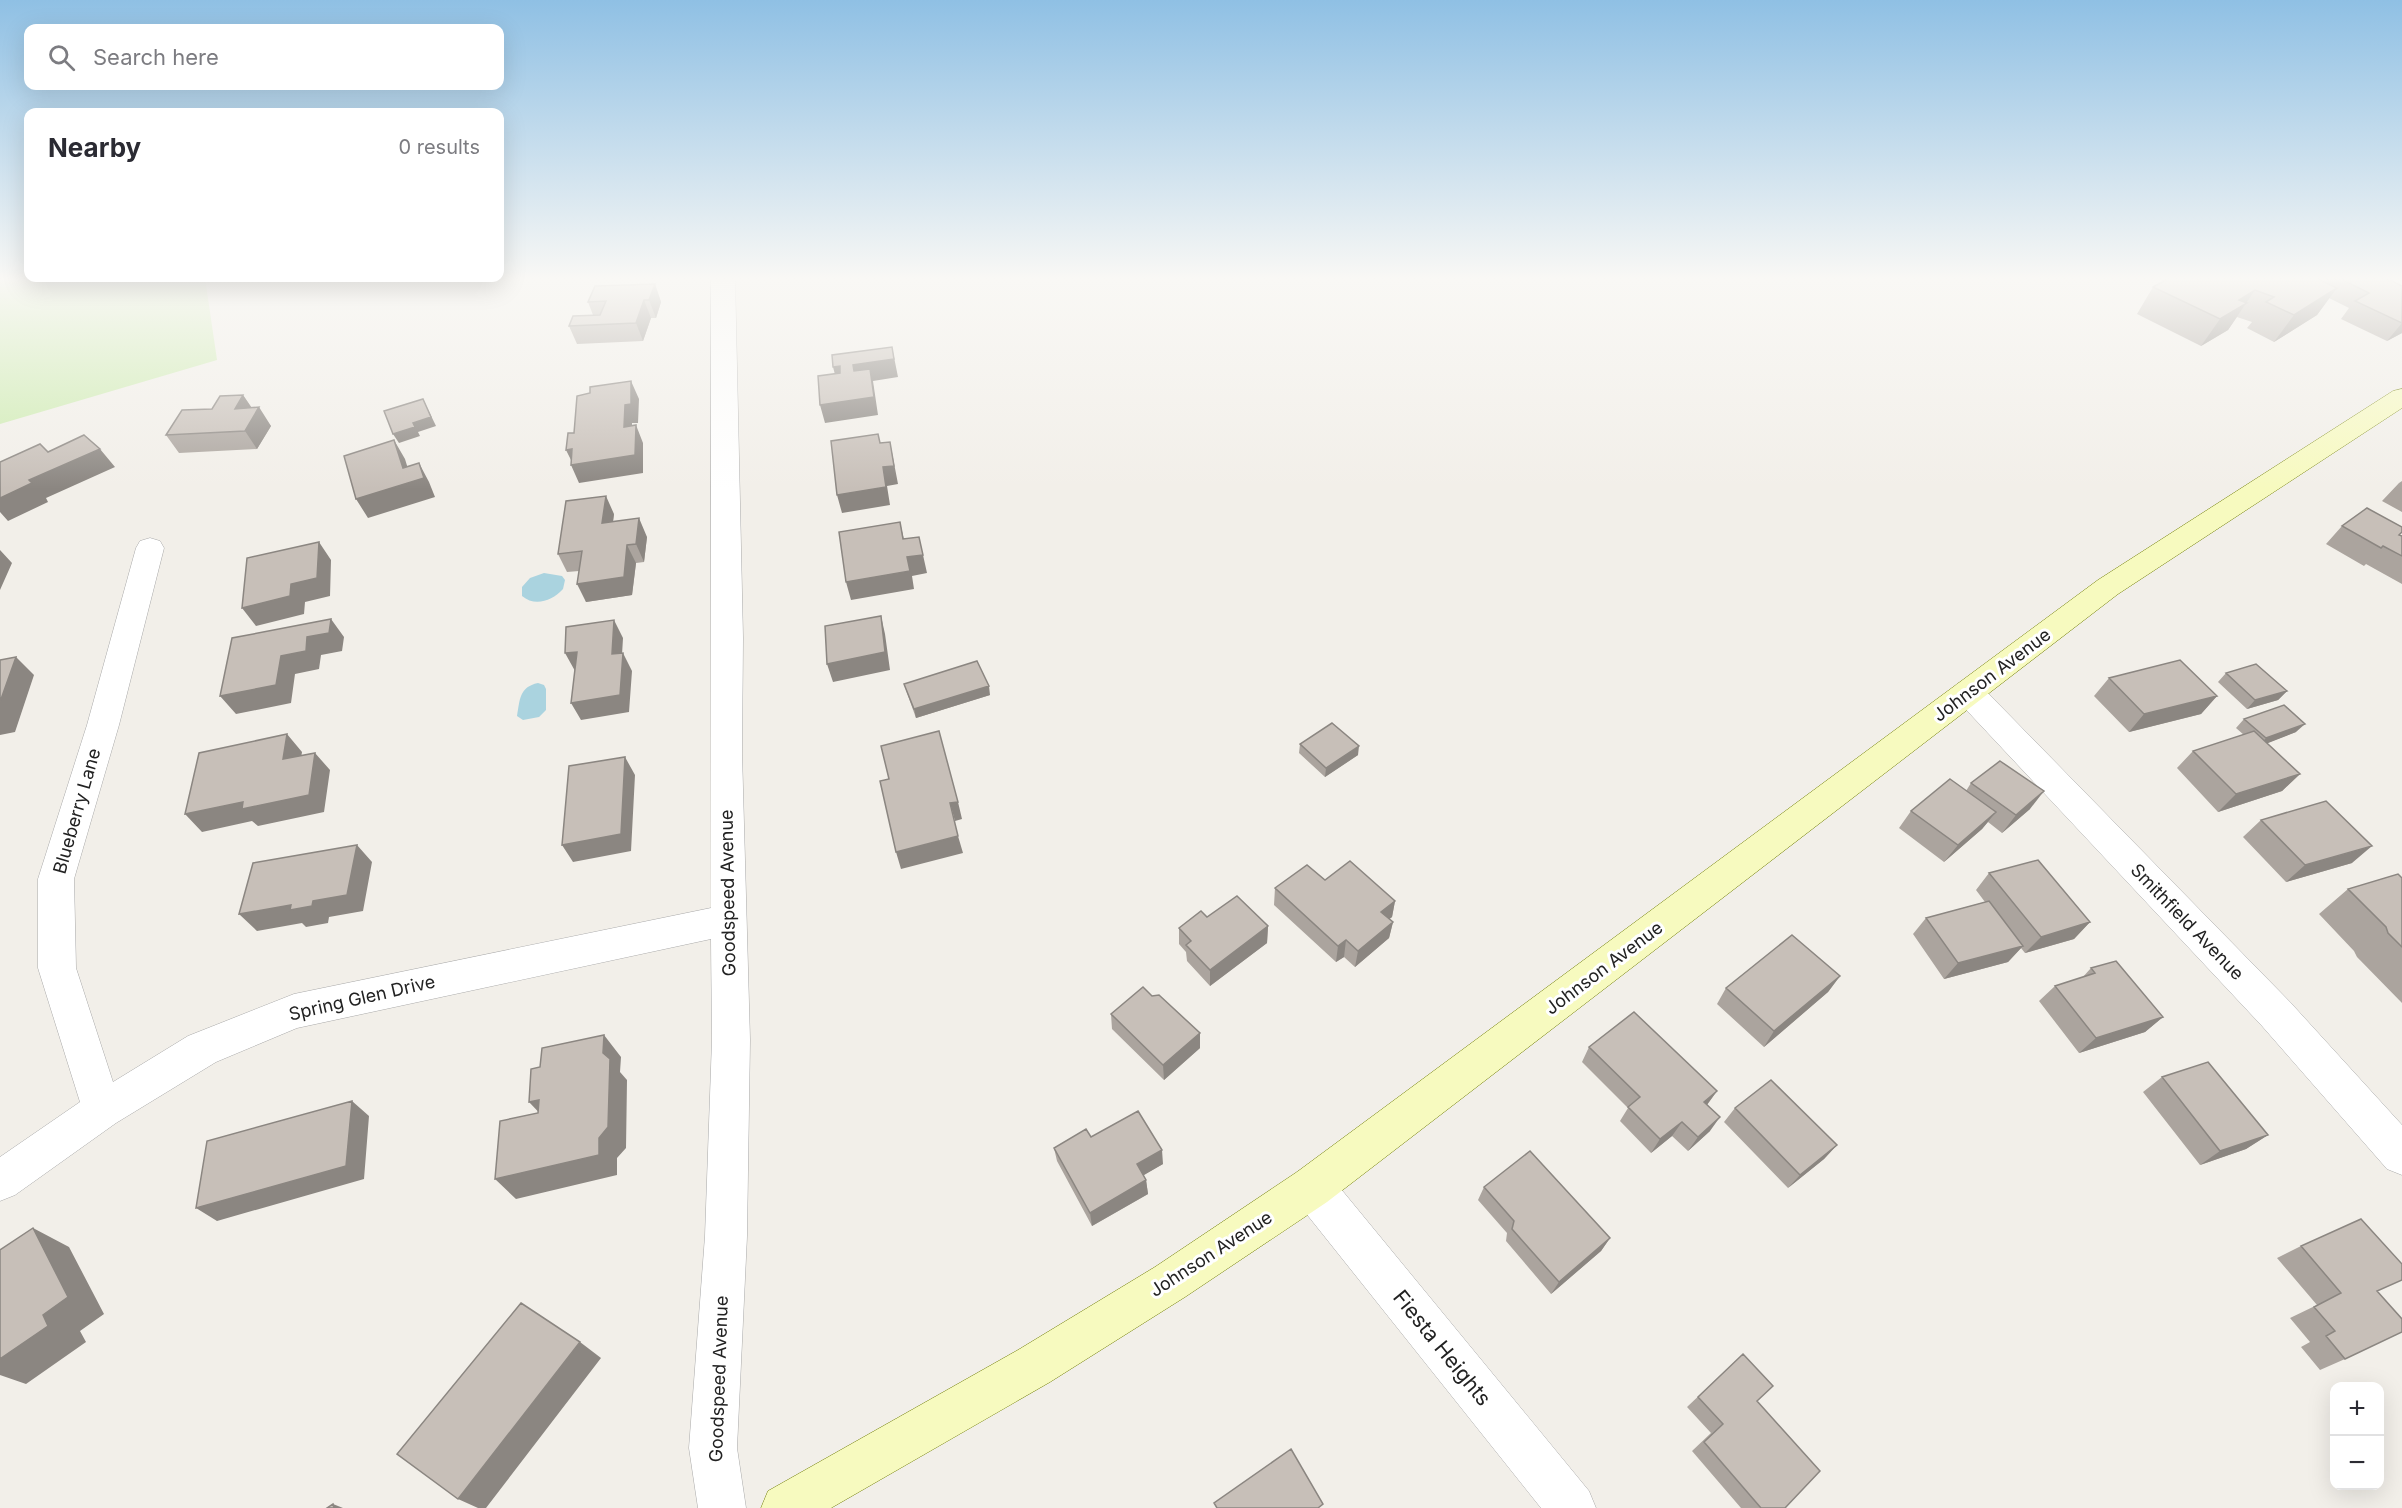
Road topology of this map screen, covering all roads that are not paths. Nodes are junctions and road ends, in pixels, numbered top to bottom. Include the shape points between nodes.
1 (724, 347) edge
2 (2402, 397) edge
3 (150, 548) dead end
4 (1968, 692) junction
5 (728, 920) junction
6 (102, 1110) junction
7 (2402, 1155) edge
8 (0, 1180) edge
9 (1312, 1187) junction
10 (722, 1508) edge
11 (785, 1508) edge
12 (1572, 1508) edge

1 - 5 street, Goodspeed Avenue
2 - 4 street, Johnson Avenue via 2108,587
3 - 6 street, Blueberry Lane via 57,879 57,968
4 - 7 street, Smithfield Avenue via 2276,1014
4 - 9 street, Johnson Avenue
5 - 6 street, Spring Glen Drive via 294,1011 202,1049
5 - 10 street, Goodspeed Avenue via 731,1040 726,1236 712,1448
6 - 8 street, Spring Glen Drive
9 - 11 street, Johnson Avenue via 1170,1282 1034,1366
9 - 12 street, Fiesta Heights

